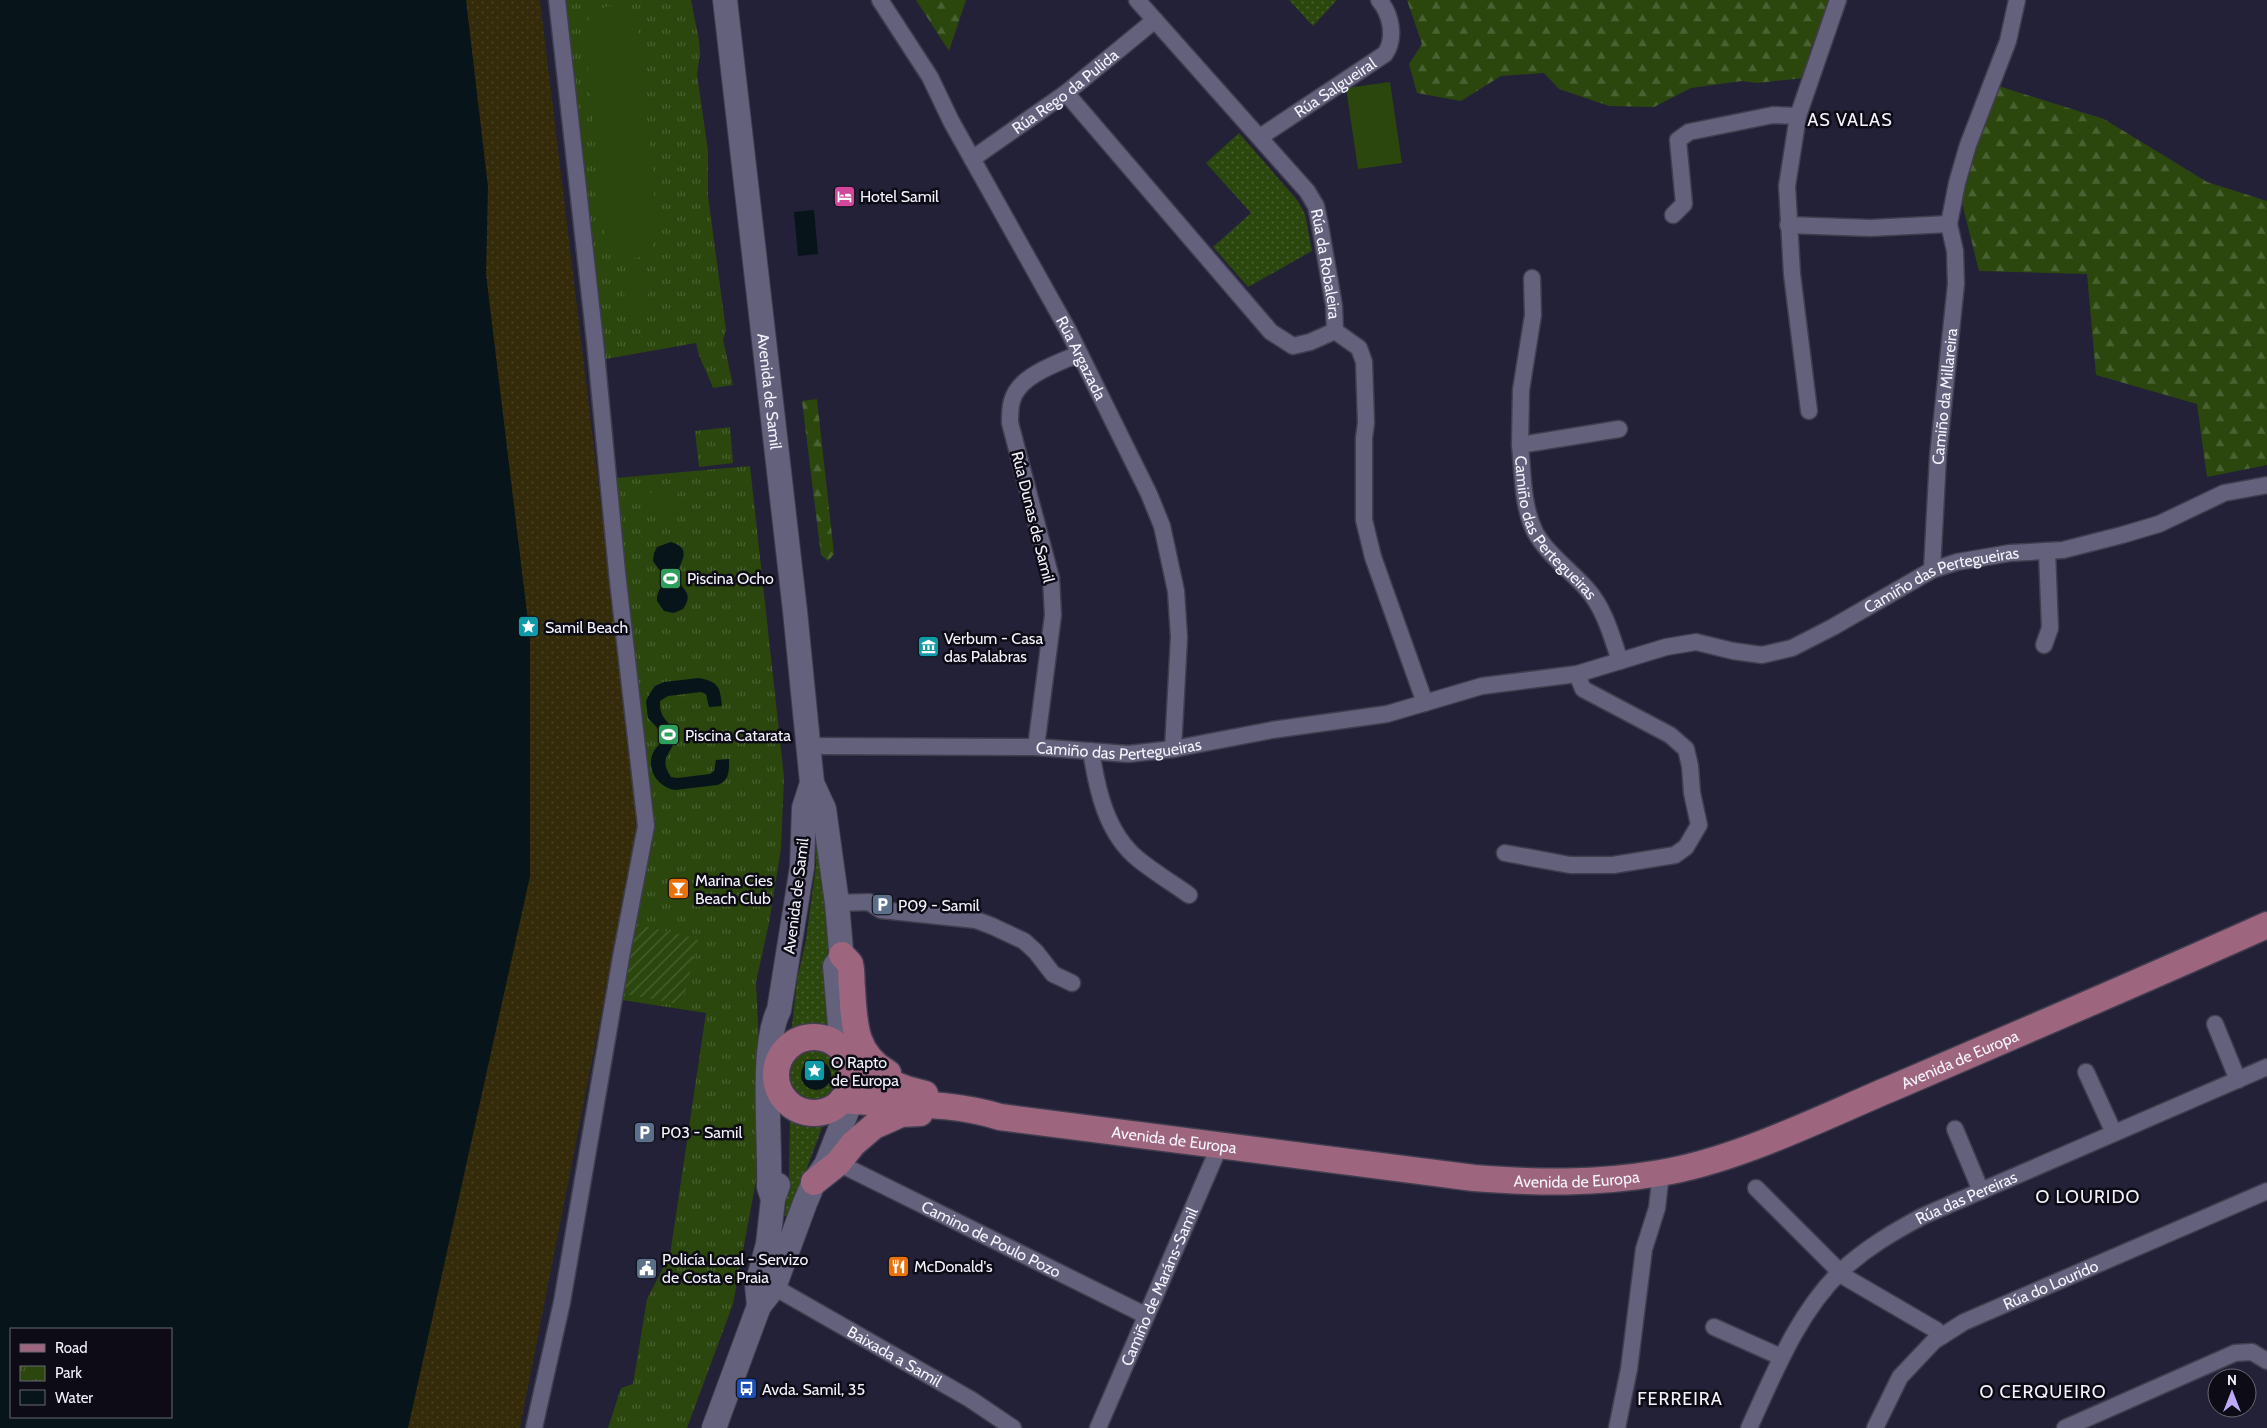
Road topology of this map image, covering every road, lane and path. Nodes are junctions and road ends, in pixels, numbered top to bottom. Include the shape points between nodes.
1 (557, 0) edge
2 (725, 0) edge
3 (880, 0) edge
4 (1137, 0) edge
5 (1378, 0) edge
6 (1838, 0) edge
7 (2017, 0) edge
8 (1156, 20) junction
9 (1066, 93) junction
10 (1798, 116) junction
11 (1260, 137) junction
12 (972, 159) junction
13 (1673, 215) dead end
14 (1949, 224) junction
15 (1788, 225) junction
16 (1532, 278) dead end
17 (1335, 331) junction
18 (1079, 354) junction
19 (1809, 411) dead end
20 (1619, 430) dead end
21 (1520, 445) junction
22 (2267, 485) edge
23 (2047, 551) junction
24 (1932, 570) junction
25 (2044, 645) dead end
26 (1620, 661) junction
27 (1577, 674) junction
28 (1425, 703) junction
29 (808, 746) junction
30 (1036, 747) junction
31 (1173, 749) junction
32 (1091, 751) junction
33 (812, 783) junction
34 (1505, 853) dead end
35 (1189, 895) dead end
36 (837, 903) junction
37 (2267, 907) edge
38 (2267, 925) edge
39 (842, 955) junction
40 (1072, 982) dead end
41 (779, 1010) junction
42 (2215, 1024) dead end
43 (781, 1056) junction
44 (850, 1059) junction
45 (2267, 1067) edge
46 (2086, 1072) dead end
47 (2238, 1080) junction
48 (778, 1087) junction
49 (843, 1103) junction
50 (1001, 1109) junction
51 (1955, 1129) dead end
52 (2114, 1133) junction
53 (1220, 1145) junction
54 (838, 1163) junction
55 (1661, 1173) junction
56 (814, 1182) junction
57 (1756, 1188) dead end
58 (1981, 1191) junction
59 (2267, 1191) edge
60 (773, 1199) junction
61 (1840, 1272) junction
62 (774, 1287) junction
63 (759, 1306) junction
64 (1145, 1316) junction
65 (1714, 1327) dead end
66 (1942, 1336) junction
67 (1781, 1357) junction
68 (2267, 1361) edge
69 (534, 1428) edge
70 (714, 1428) edge
71 (1013, 1428) edge
72 (1098, 1428) edge
73 (1617, 1428) edge
74 (1749, 1428) edge
75 (1875, 1428) edge
76 (2065, 1428) edge

1 - 69 street via 646,826 562,1302
2 - 29 street, Avenida de Samil
3 - 12 street, Rúa Argazada via 930,77
4 - 8 street, Rúa da Robaleira
5 - 11 street, Rúa Salgueiral via 1388,14 1391,40 1385,54
6 - 10 street
7 - 14 street, Camiño da Millareira via 2008,41 1968,145
8 - 9 street, Rúa Rego da Pulida
8 - 11 street, Rúa da Robaleira
9 - 12 street, Rúa Rego da Pulida
9 - 17 street, Rúa da Robaleira via 1271,332 1293,346
10 - 13 street via 1773,115 1689,132 1678,140 1684,204
10 - 15 street via 1787,186
11 - 17 street, Rúa da Robaleira via 1316,206 1334,306
12 - 18 street, Rúa Argazada
14 - 15 street via 1870,228
14 - 24 street, Camiño da Millareira via 1955,251 1956,284 1938,456
15 - 19 street
16 - 21 street, Camiño das Pertegueiras via 1533,315 1520,390
17 - 28 street via 1359,348 1364,362 1364,520 1373,557
18 - 30 street, Rúa Dunas de Samil via 1038,373 1018,388 1010,405 1010,423 1051,578 1053,600
18 - 31 street, Rúa Argazada via 1162,526 1178,615
20 - 21 street, Camiño das Pertegueiras
21 - 26 street, Camiño das Pertegueiras via 1527,509 1535,532 1554,557 1588,589 1611,634
22 - 23 street, Camiño das Pertegueiras via 2224,493 2159,524 2063,550
23 - 24 street, Camiño das Pertegueiras via 1957,562
23 - 25 street via 2050,628
24 - 26 street, Camiño das Pertegueiras via 1792,648 1762,655 1696,642
26 - 27 street, Camiño das Pertegueiras
27 - 28 street, Camiño das Pertegueiras via 1482,686
27 - 34 street via 1583,689 1670,735 1686,749 1698,825 1686,847 1675,856 1613,865 1570,865
28 - 31 street, Camiño das Pertegueiras via 1388,714 1272,730
29 - 30 street, Camiño das Pertegueiras
29 - 33 street, Avenida de Samil
30 - 32 street, Camiño das Pertegueiras
31 - 32 street, Camiño das Pertegueiras via 1128,754
32 - 35 street via 1100,799 1125,846
33 - 36 street, Avenida de Samil via 824,809
33 - 41 street, Avenida de Samil via 804,808 802,867
36 - 39 street, Avenida de Samil
36 - 40 street via 868,902 881,910 976,920 1024,942 1053,974
37 - 50 main road, Avenida de Europa via 1778,1122 1698,1149 1612,1166 1536,1168 1471,1163
38 - 55 main road, Avenida de Europa via 2006,1040 1737,1152
39 - 44 street, Avenida de Samil
39 - 50 main road via 850,964 852,1009 857,1032 866,1056 875,1066 914,1083 977,1093
41 - 43 street, Avenida de Samil via 783,1023
41 - 60 street, Avenida de Samil via 773,1022 768,1067 769,1187
42 - 47 street
43 - 44 main road via 793,1043 810,1037 827,1039
43 - 48 main road via 776,1071
44 - 49 main road via 852,1078
44 - 50 main road, Avenida de Europa via 905,1089
45 - 47 street, Rúa das Pereiras
46 - 52 street
47 - 52 street, Rúa das Pereiras
48 - 49 main road via 787,1101 802,1110 819,1112
48 - 60 street, Avenida de Samil via 778,1187
49 - 50 main road, Avenida de Europa
49 - 56 street, Avenida de Samil via 826,1166
50 - 53 main road, Avenida de Europa
50 - 54 main road via 977,1117 932,1112 901,1114 874,1126
51 - 58 street
52 - 58 street, Rúa das Pereiras
53 - 55 main road, Avenida de Europa via 1474,1178 1539,1183 1590,1182
53 - 64 street, Camiño de Maráns-Samil
54 - 56 main road
54 - 64 street, Camino de Poulo Pozo
55 - 73 street via 1657,1208 1644,1249 1629,1369
56 - 62 street, Avenida de Samil
57 - 61 street
58 - 61 street, Rúa das Pereiras via 1896,1230
59 - 66 street, Rúa do Lourido via 1964,1322
60 - 63 street, Avenida de Samil via 768,1244 757,1285
61 - 66 street
61 - 67 street, Rúa das Pereiras via 1804,1318
62 - 63 street, Avenida de Samil
62 - 71 street, Baixada a Samil via 970,1399
63 - 70 street, Avenida de Samil
64 - 72 street, Camiño de Maráns-Samil
65 - 67 street
66 - 75 street, Rúa do Lourido via 1900,1377
67 - 74 street, Rúa das Pereiras
68 - 76 street via 2252,1352 2235,1353

